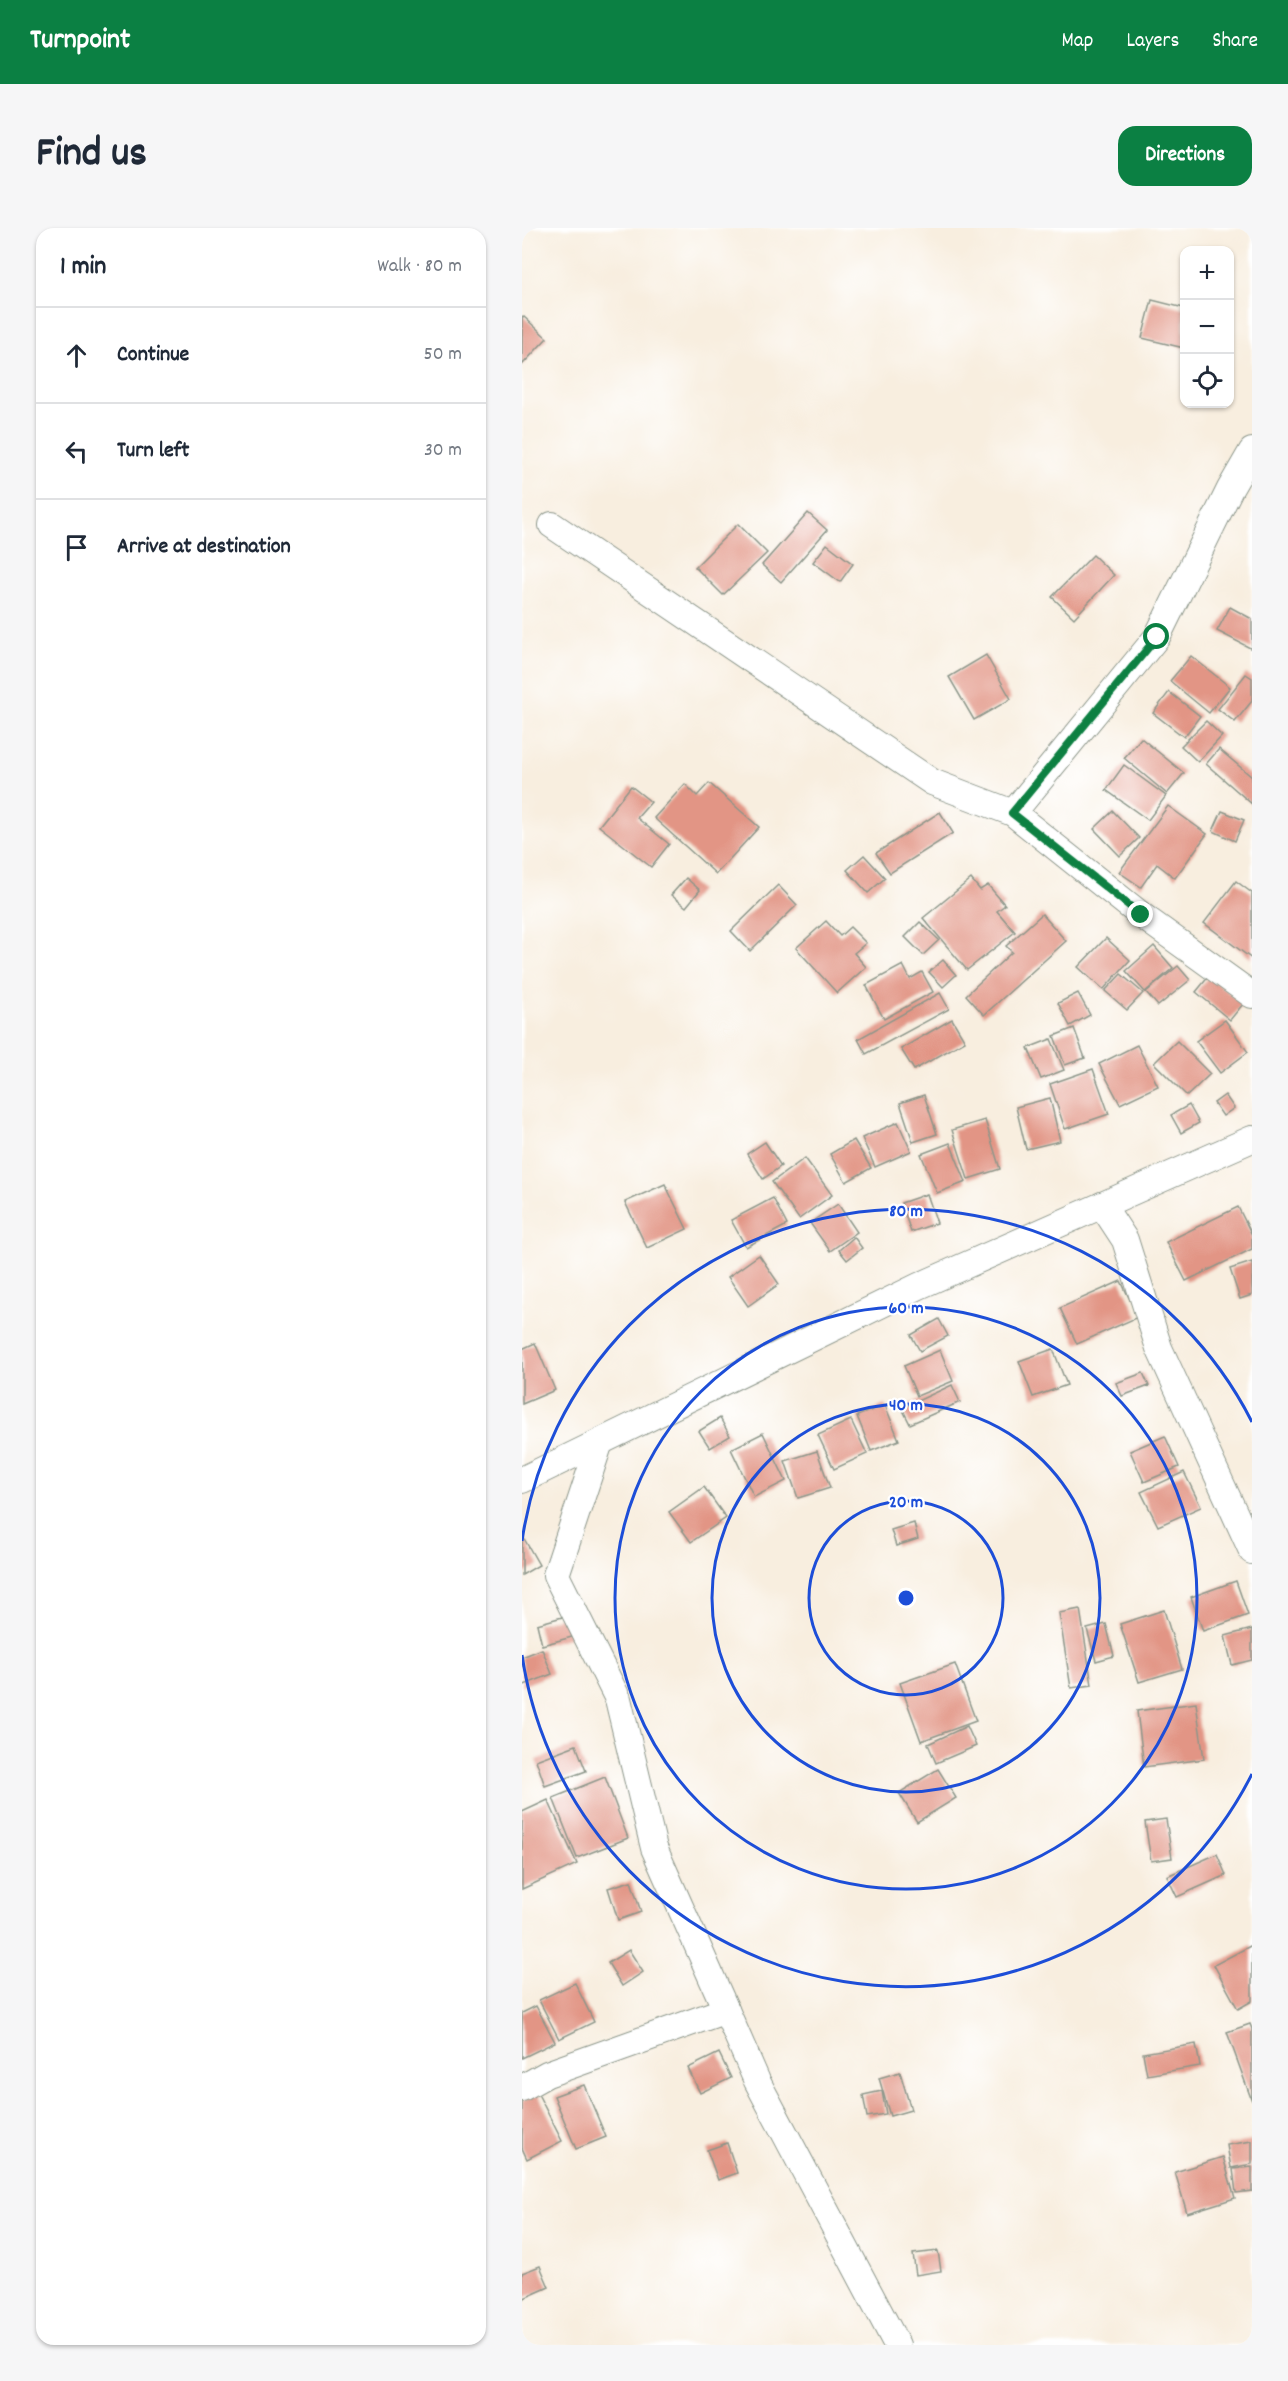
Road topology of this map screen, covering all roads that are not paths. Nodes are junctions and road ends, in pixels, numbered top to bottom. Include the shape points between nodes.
1 (1252, 451) edge
2 (552, 525) dead end
3 (1012, 813) junction
4 (1252, 995) edge
5 (1252, 1139) edge
6 (1102, 1205) junction
7 (600, 1442) junction
8 (522, 1480) edge
9 (1252, 1551) edge
10 (726, 2010) junction
11 (522, 2088) edge
12 (897, 2345) edge

1 - 3 street via 1157,637
2 - 3 street via 932,782
3 - 4 street via 1141,915
5 - 6 street
6 - 7 street via 918,1286
6 - 9 street via 1125,1240 1159,1348
7 - 8 street
7 - 10 street via 556,1575 618,1700 654,1848
10 - 11 street via 547,2074
10 - 12 street via 757,2081

